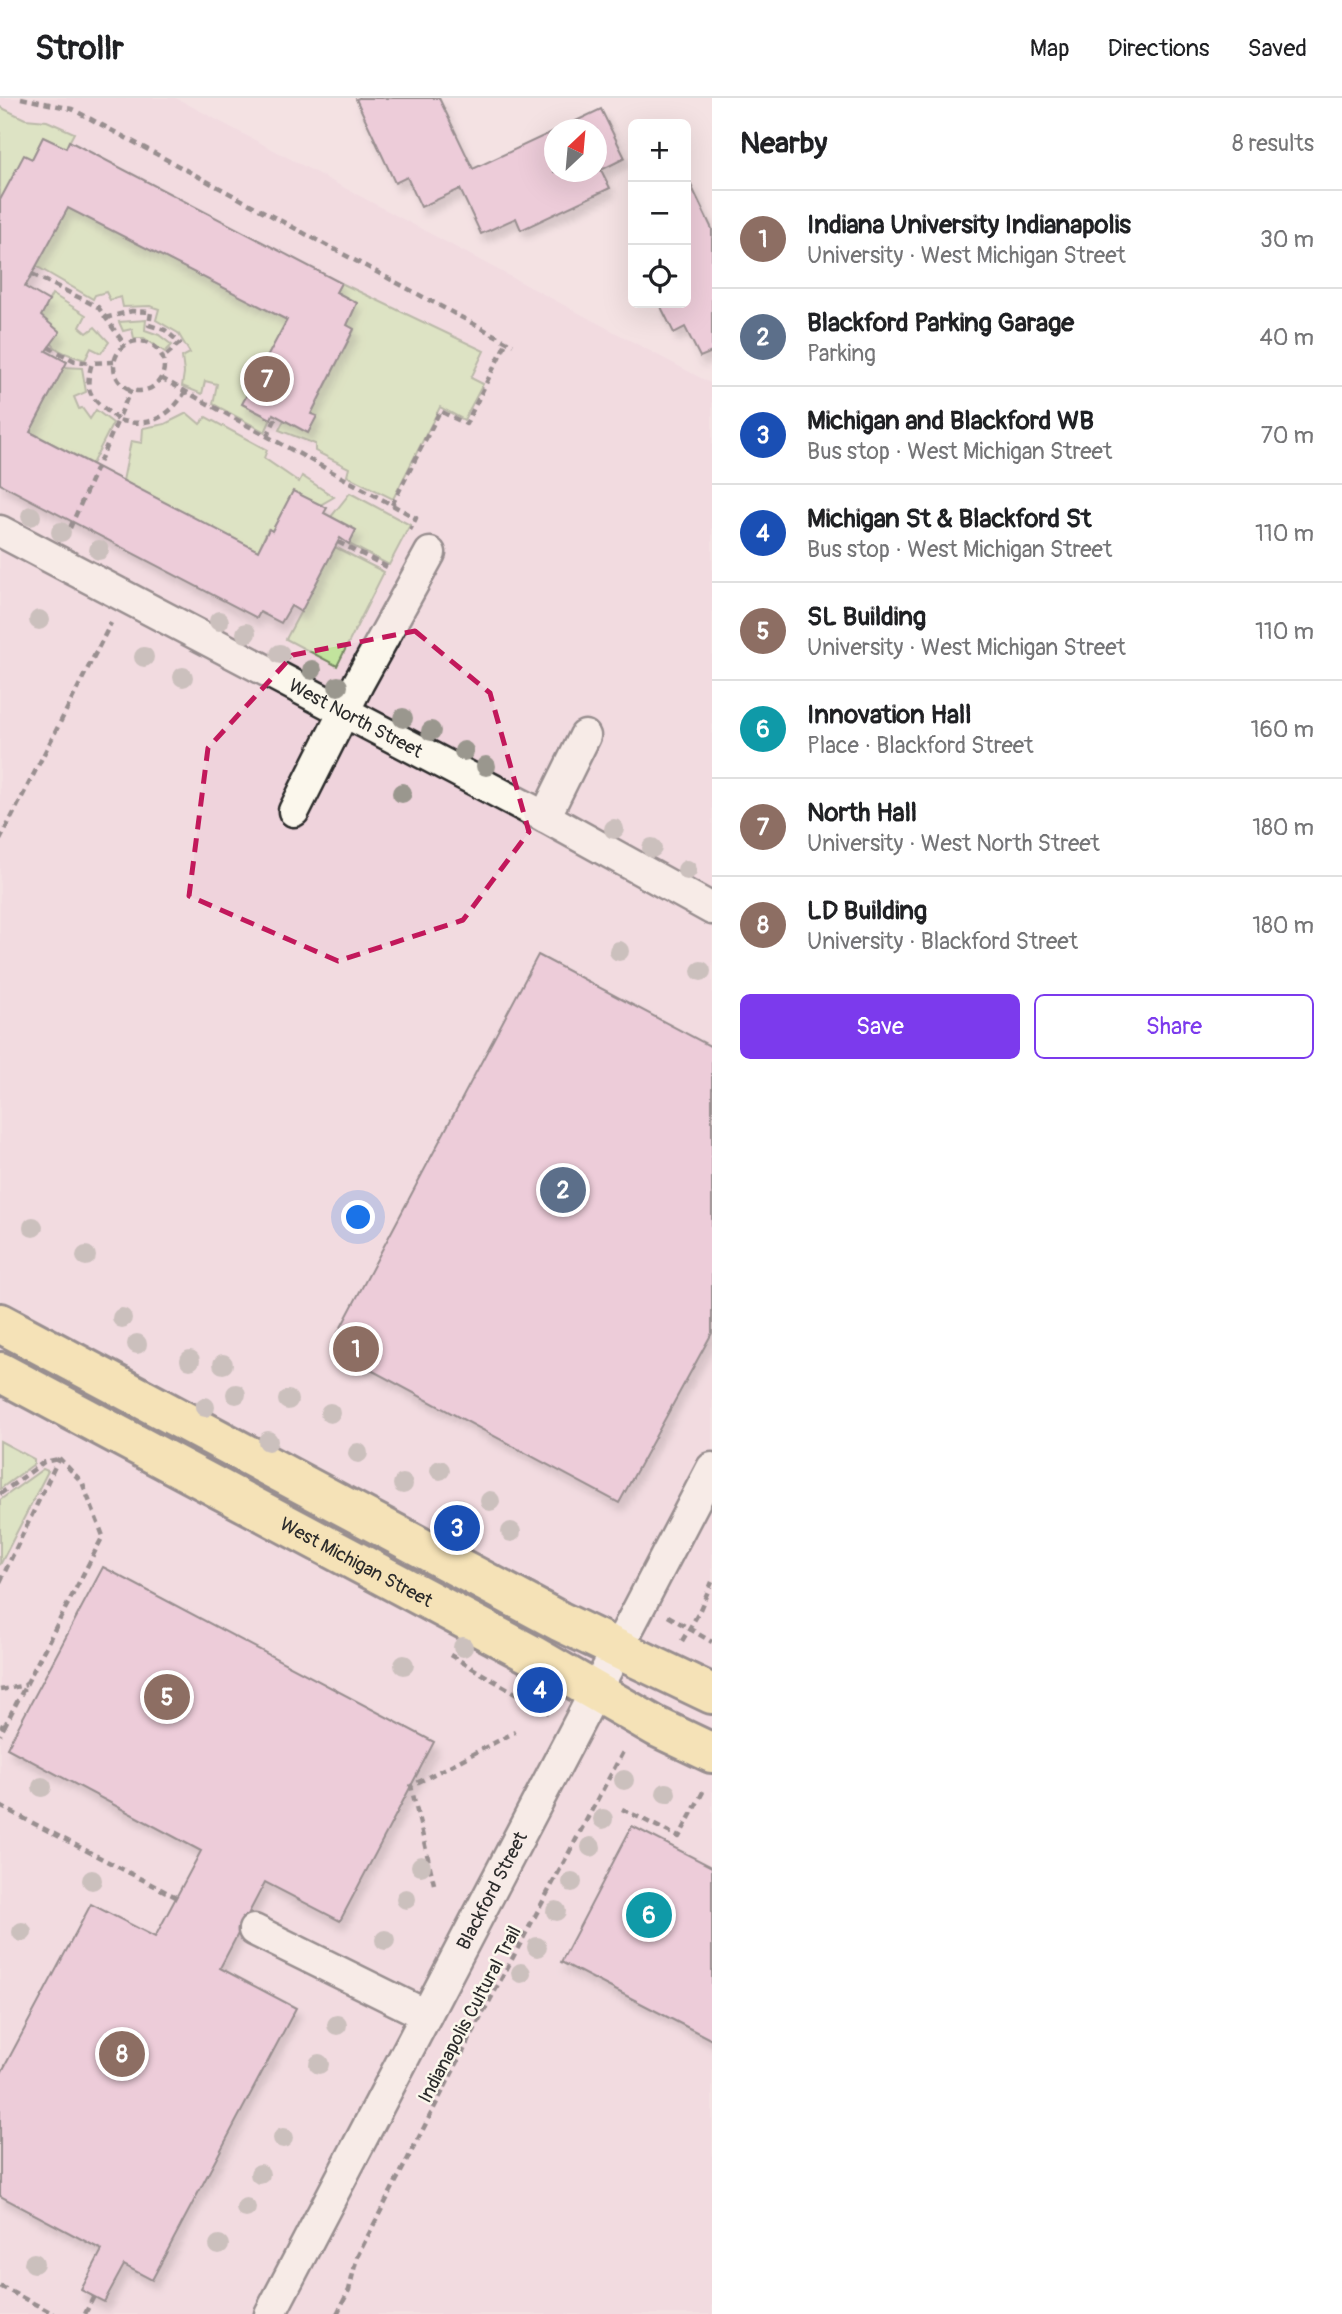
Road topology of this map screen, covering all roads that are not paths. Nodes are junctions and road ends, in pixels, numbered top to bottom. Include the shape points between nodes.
1 (0, 531) edge
2 (418, 545) road end
3 (343, 713) junction
4 (585, 736) dead end
5 (294, 811) dead end
6 (545, 817) junction
7 (712, 909) edge
8 (0, 1323) edge
9 (0, 1373) edge
10 (712, 1468) edge
11 (618, 1649) junction
12 (596, 1692) junction
13 (712, 1694) edge
14 (712, 1753) edge
15 (254, 1930) dead end
16 (426, 2015) junction
17 (270, 2314) edge

1 - 3 street, West North Street
2 - 3 street
3 - 5 street
3 - 6 street, West North Street
4 - 6 street
6 - 7 street, West North Street
8 - 11 main road
9 - 12 main road, West Michigan Street
10 - 11 street, Blackford Street
11 - 12 street, Blackford Street
11 - 13 main road
12 - 14 main road, West Michigan Street
12 - 16 street, Blackford Street
15 - 16 street
16 - 17 street, Blackford Street

